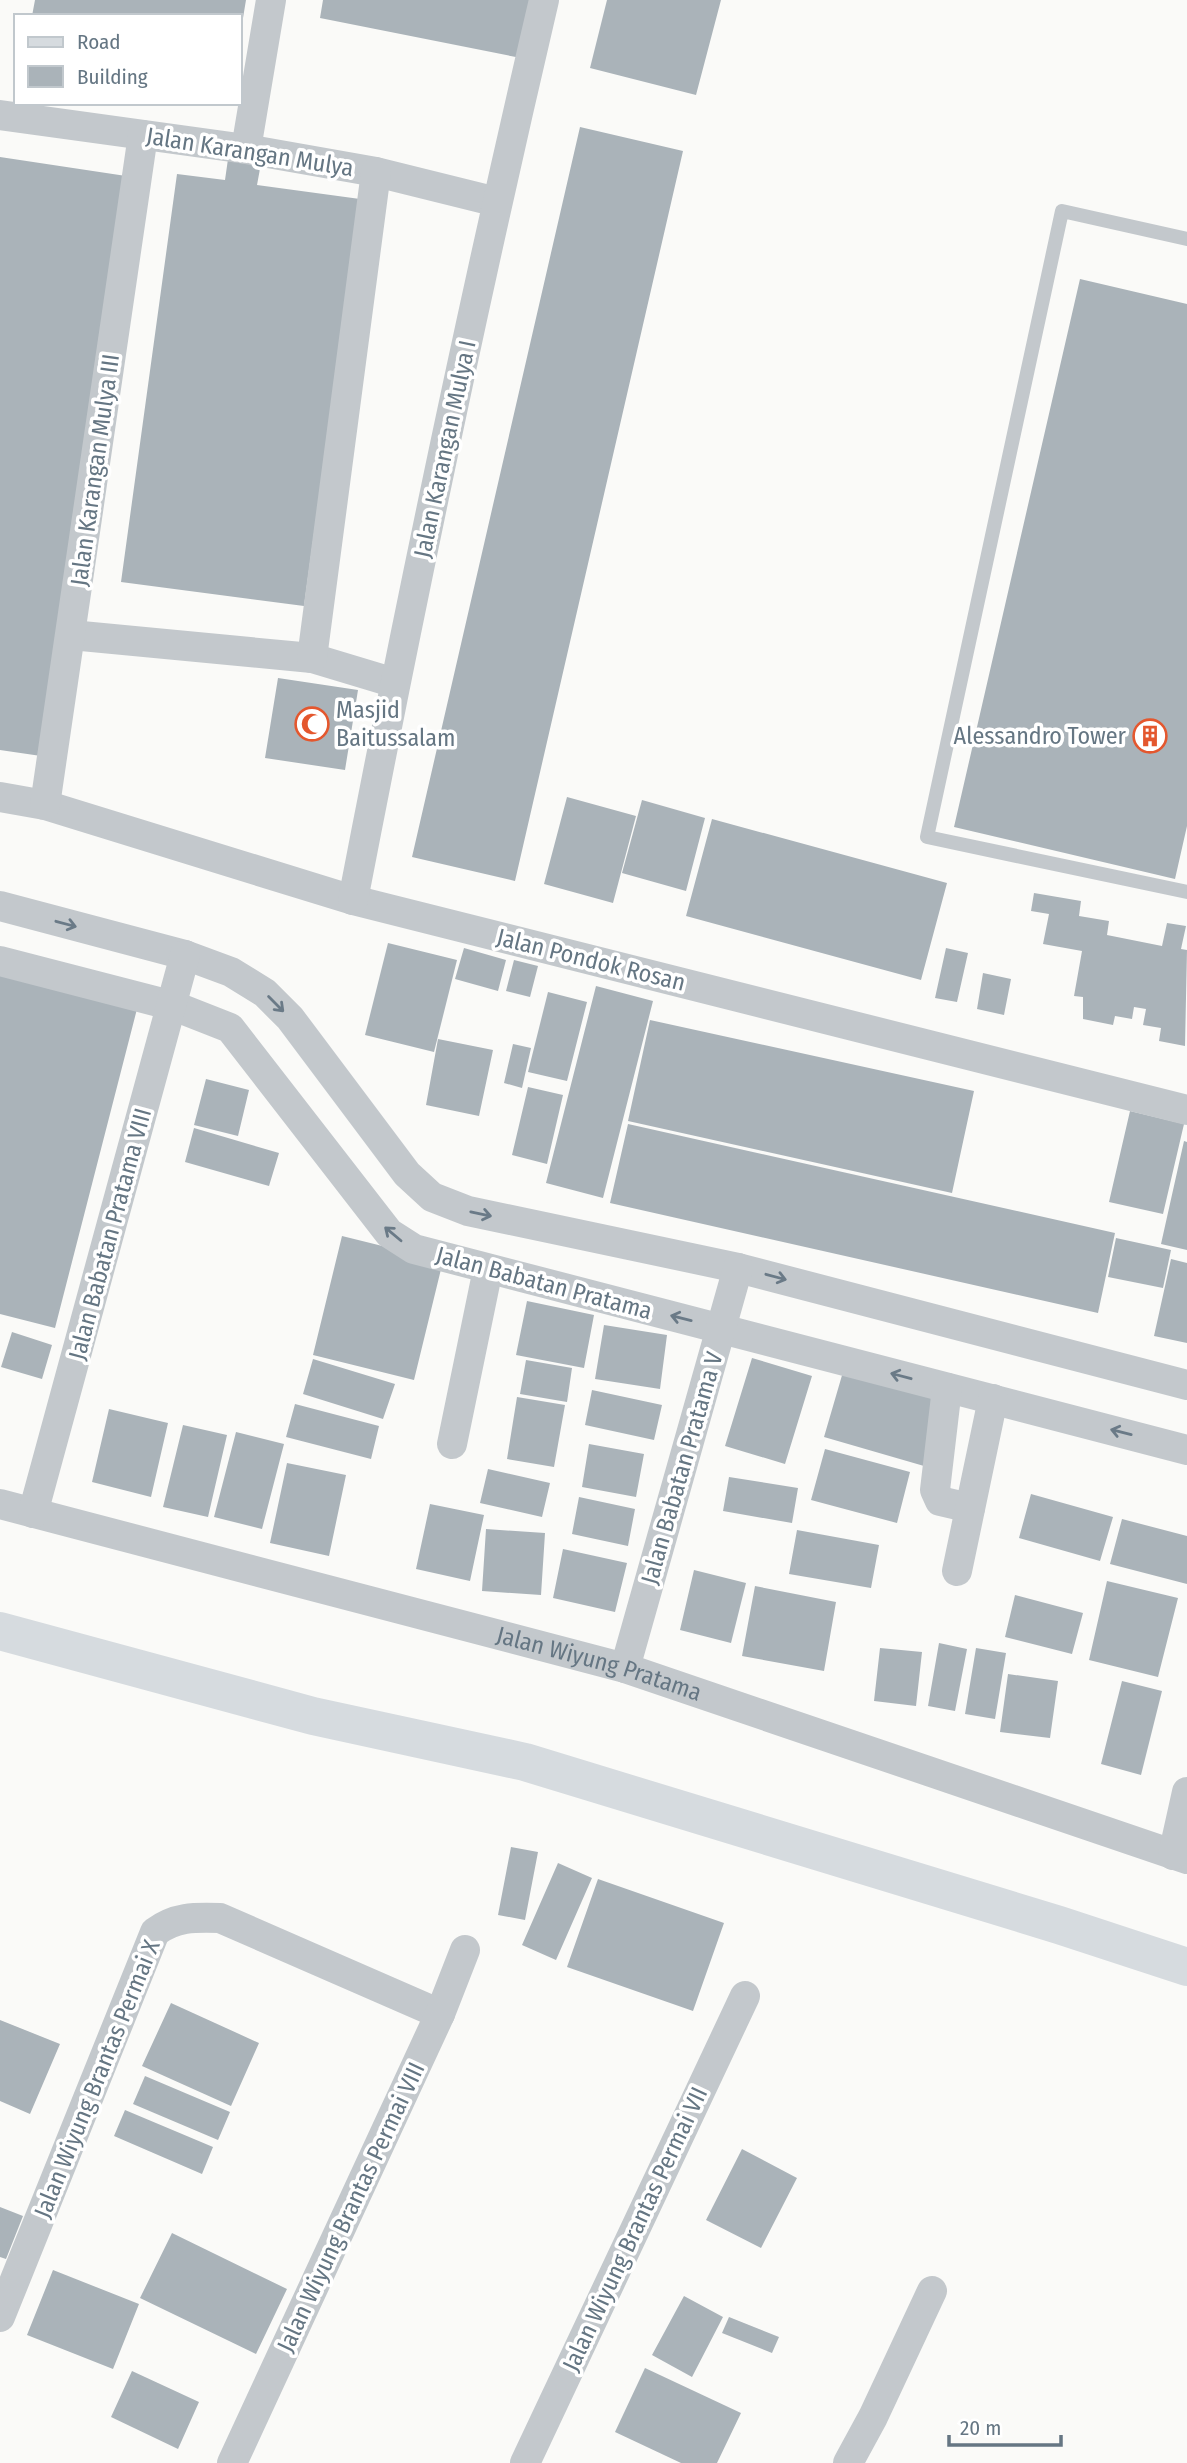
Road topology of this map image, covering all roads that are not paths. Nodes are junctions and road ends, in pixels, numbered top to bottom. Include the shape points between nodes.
1 (271, 0) edge
2 (544, 0) edge
3 (0, 116) edge
4 (143, 135) junction
5 (246, 149) junction
6 (376, 172) junction
7 (497, 202) junction
8 (1187, 239) edge
9 (71, 635) junction
10 (312, 658) junction
11 (395, 683) junction
12 (0, 797) edge
13 (46, 805) junction
14 (1187, 892) edge
15 (353, 900) junction
16 (0, 906) edge
17 (185, 956) junction
18 (0, 961) edge
19 (174, 1006) junction
20 (1187, 1110) edge
21 (738, 1268) junction
22 (488, 1269) junction
23 (721, 1329) junction
24 (1187, 1385) edge
25 (947, 1388) junction
26 (993, 1399) junction
27 (452, 1444) dead end
28 (1187, 1450) edge
29 (0, 1504) edge
30 (970, 1508) junction
31 (33, 1513) junction
32 (957, 1572) dead end
33 (0, 1631) edge
34 (625, 1668) junction
35 (1187, 1792) edge
36 (1180, 1857) edge
37 (465, 1950) dead end
38 (1187, 1968) edge
39 (745, 1996) dead end
40 (440, 2014) junction
41 (932, 2291) dead end
42 (0, 2317) edge
43 (232, 2463) edge
44 (524, 2463) edge
45 (848, 2463) edge

1 - 5 street
2 - 7 street, Jalan Karangan Mulya I
3 - 4 street, Jalan Karangan Mulya
4 - 5 street, Jalan Karangan Mulya
4 - 9 street, Jalan Karangan Mulya III
5 - 6 street, Jalan Karangan Mulya
6 - 7 street, Jalan Karangan Mulya
6 - 10 street
7 - 11 street, Jalan Karangan Mulya I
8 - 14 lane via 1062,211 928,836
9 - 10 street
9 - 13 street, Jalan Karangan Mulya III
10 - 11 street
11 - 15 street, Jalan Karangan Mulya I
12 - 13 street, Jalan Pondok Rosan
13 - 15 street, Jalan Pondok Rosan
15 - 20 street, Jalan Pondok Rosan
16 -> 17 street, Jalan Babatan Pratama
17 - 19 street, Jalan Babatan Pratama VIII
17 -> 21 street, Jalan Babatan Pratama via 231,972 265,993 290,1018 407,1174 432,1197 468,1211
18 - 19 street, Jalan Babatan Pratama
22 -> 19 street, Jalan Babatan Pratama via 434,1255 396,1238 230,1028
19 - 31 street, Jalan Babatan Pratama VIII
21 - 23 street, Jalan Babatan Pratama V
21 -> 24 street, Jalan Babatan Pratama
23 -> 22 street, Jalan Babatan Pratama
22 - 27 street
25 -> 23 street, Jalan Babatan Pratama
23 - 34 street, Jalan Babatan Pratama V
25 - 26 street, Jalan Babatan Pratama
25 - 30 street via 935,1490 940,1501
28 -> 26 street, Jalan Babatan Pratama
26 - 30 street
29 - 31 street, Jalan Wiyung Pratama
30 - 32 street
31 - 34 street, Jalan Wiyung Pratama
33 - 38 street via 313,1716 525,1762
34 - 36 street, Jalan Wiyung Pratama
35 - 36 street
37 - 40 street, Jalan Wiyung Brantas Permai VIII
39 - 44 street, Jalan Wiyung Brantas Permai VII
40 - 42 street, Jalan Wiyung Brantas Permai X via 220,1918 180,1918 166,1924 155,1933
40 - 43 street, Jalan Wiyung Brantas Permai VIII
41 - 45 street

